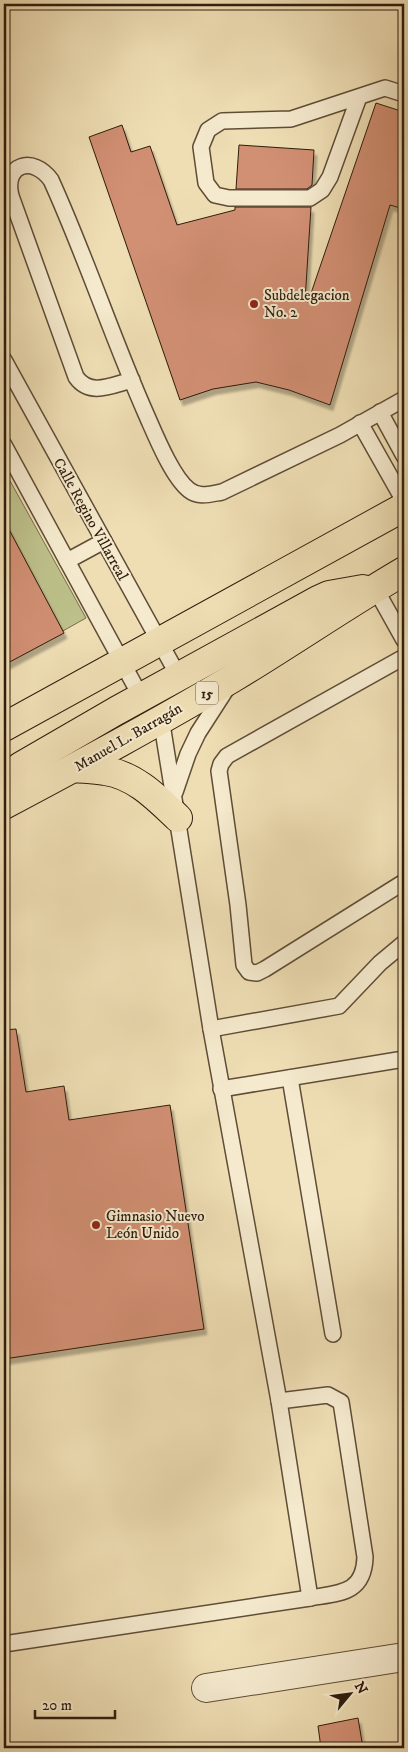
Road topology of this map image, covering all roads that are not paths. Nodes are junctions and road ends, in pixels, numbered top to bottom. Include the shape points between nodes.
1 (404, 94) edge
2 (359, 97) junction
3 (4, 360) edge
4 (132, 380) junction
5 (404, 399) edge
6 (380, 412) junction
7 (360, 423) junction
8 (4, 445) edge
9 (404, 456) edge
10 (404, 501) edge
11 (404, 507) edge
12 (104, 542) junction
13 (67, 561) junction
14 (404, 571) edge
15 (375, 588) junction
16 (404, 640) edge
17 (159, 642) junction
18 (404, 657) edge
19 (122, 662) junction
20 (179, 677) junction
21 (233, 678) junction
22 (141, 697) junction
23 (161, 718) junction
24 (4, 727) edge
25 (74, 768) junction
26 (4, 779) edge
27 (4, 805) edge
28 (176, 806) junction
29 (404, 882) edge
30 (404, 943) edge
31 (211, 1029) junction
32 (404, 1059) edge
33 (290, 1078) junction
34 (221, 1089) junction
35 (332, 1334) dead end
36 (279, 1401) junction
37 (310, 1598) junction
38 (4, 1644) edge
39 (404, 1657) edge
40 (206, 1688) dead end

1 - 2 lane via 384,88
2 - 2 lane via 330,177 322,190 310,198 229,198 214,195 206,183 201,147 208,130 222,121 291,119
3 - 12 lane, Calle Regino Villarreal
4 - 4 lane via 51,180 36,166 20,167 9,178 8,186 76,378 92,389
4 - 7 lane via 179,479 196,494 222,492
5 - 6 lane
6 - 7 lane
6 - 9 lane
7 - 10 lane
8 - 13 lane
11 - 17 highway
12 - 13 lane
12 - 17 lane, Calle Regino Villarreal
13 - 19 lane
14 - 15 highway, Manuel L. Barragán / 15
15 - 16 lane
15 - 20 highway via 324,597
15 - 21 highway, Manuel L. Barragán / 15
17 - 19 highway
17 - 20 lane, Calle Regino Villarreal
18 - 29 lane via 227,756 219,771 244,965 249,972 265,969
19 - 22 lane
19 - 24 highway
20 - 22 highway
21 - 23 highway, Manuel L. Barragán / 15
21 - 28 lane via 188,754
22 - 26 highway
23 - 25 highway, Manuel L. Barragán / 15
23 - 28 lane
25 - 27 highway, Manuel L. Barragán / 15
25 - 28 highway via 106,771 125,777
28 - 31 lane
30 - 31 lane via 339,1006
31 - 34 lane
32 - 33 lane
33 - 34 lane
33 - 35 lane
34 - 36 lane
36 - 37 lane
36 - 37 lane via 328,1394 341,1402 365,1569 354,1587
37 - 38 lane
39 - 40 street

